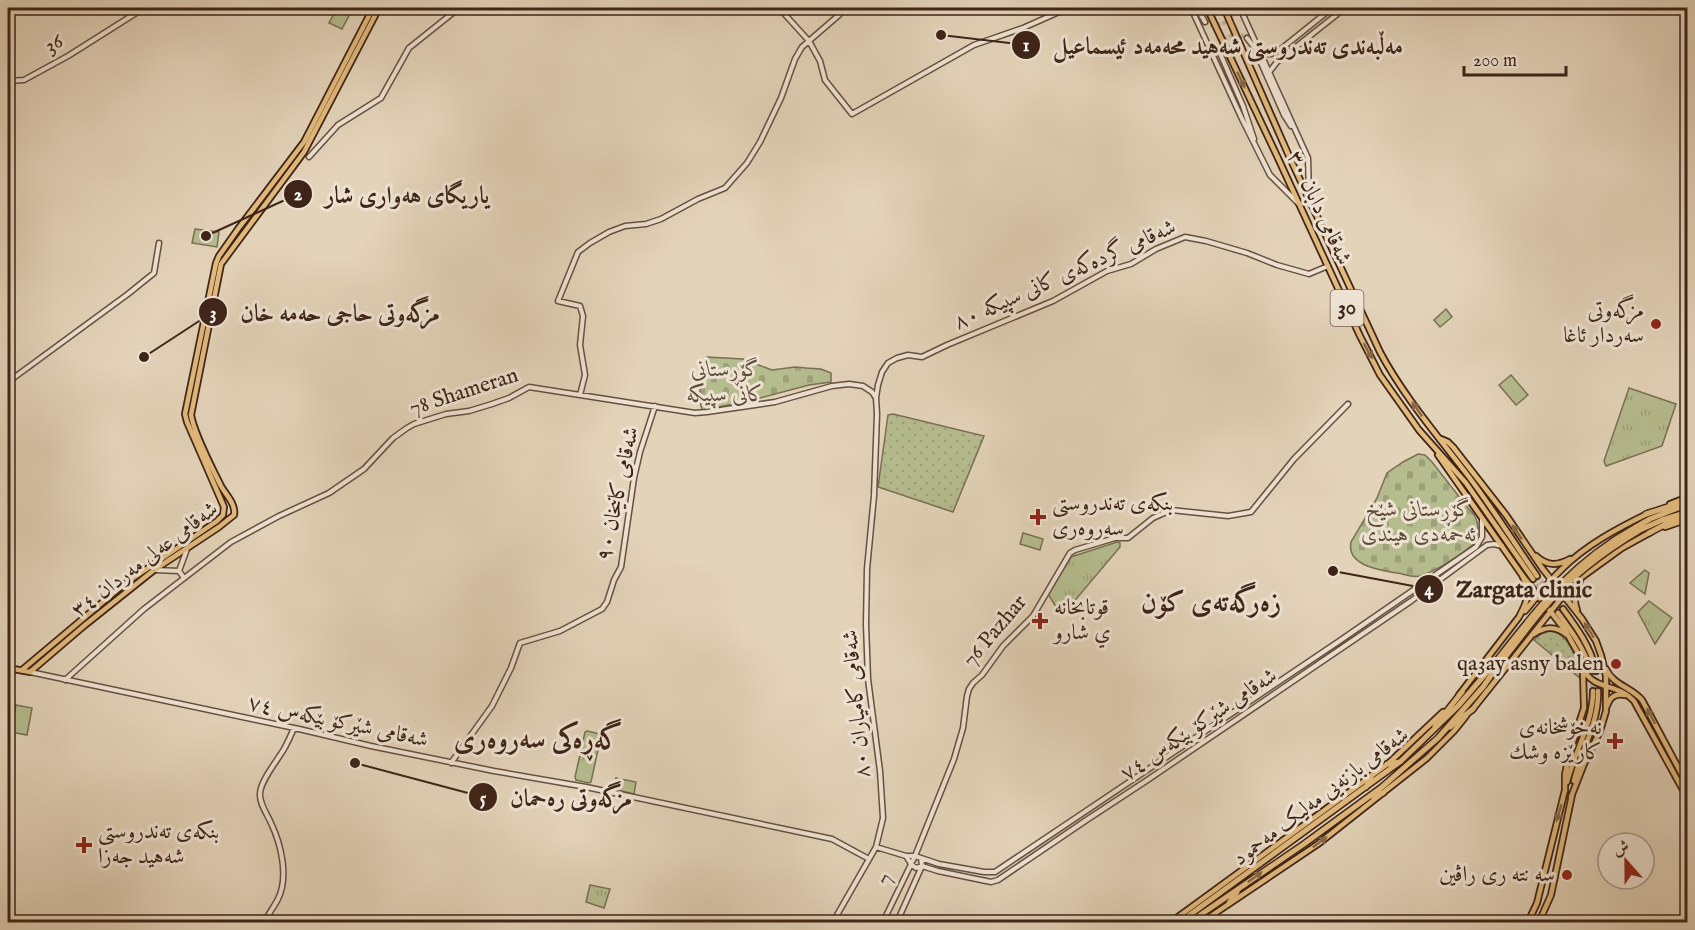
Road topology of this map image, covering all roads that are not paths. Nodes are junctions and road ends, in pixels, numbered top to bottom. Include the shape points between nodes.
1 (144, 8) edge
2 (373, 8) edge
3 (379, 8) edge
4 (459, 8) edge
5 (779, 8) edge
6 (846, 8) edge
7 (1068, 8) edge
8 (1191, 8) edge
9 (1197, 8) edge
10 (1207, 8) edge
11 (1224, 8) edge
12 (1240, 8) edge
13 (1332, 8) edge
14 (1345, 8) edge
15 (1206, 22) dead end
16 (1308, 27) junction
17 (1312, 33) junction
18 (1247, 38) dead end
19 (809, 41) junction
20 (1219, 51) dead end
21 (1262, 54) junction
22 (1269, 72) junction
23 (8, 81) edge
24 (1301, 142) junction
25 (1258, 152) junction
26 (309, 156) dead end
27 (1309, 198) junction
28 (1299, 204) junction
29 (253, 210) junction
30 (258, 214) junction
31 (247, 218) junction
32 (252, 222) junction
33 (159, 243) dead end
34 (1328, 266) junction
35 (8, 382) edge
36 (580, 395) junction
37 (876, 398) junction
38 (1348, 404) dead end
39 (655, 406) junction
40 (1438, 438) junction
41 (1432, 446) junction
42 (219, 487) junction
43 (1688, 497) edge
44 (1688, 502) edge
45 (1688, 513) edge
46 (1646, 514) junction
47 (1482, 519) junction
48 (1688, 519) edge
49 (1638, 529) junction
50 (1649, 533) junction
51 (1592, 544) junction
52 (1502, 546) junction
53 (187, 548) junction
54 (1529, 549) junction
55 (154, 570) junction
56 (179, 571) junction
57 (1560, 571) junction
58 (1521, 575) junction
59 (1582, 577) junction
60 (184, 578) junction
61 (1430, 579) junction
62 (1551, 580) junction
63 (1418, 585) junction
64 (1434, 585) junction
65 (1572, 586) junction
66 (1423, 593) junction
67 (1539, 595) junction
68 (1563, 596) junction
69 (1527, 608) junction
70 (1550, 610) junction
71 (1560, 611) tunnel mouth
72 (1579, 615) junction
73 (1519, 617) junction
74 (1543, 619) junction
75 (1570, 639) junction
76 (1527, 640) junction
77 (1603, 661) junction
78 (1496, 665) junction
79 (1582, 665) junction
80 (8, 668) edge
81 (22, 671) junction
82 (1593, 671) tunnel mouth
83 (30, 672) junction
84 (65, 680) junction
85 (1597, 683) junction
86 (1606, 684) junction
87 (1623, 686) junction
88 (1462, 692) junction
89 (1628, 696) junction
90 (1585, 697) junction
91 (1473, 709) junction
92 (1606, 711) junction
93 (294, 728) junction
94 (1438, 738) junction
95 (1662, 738) junction
96 (1656, 741) junction
97 (1422, 742) junction
98 (1401, 761) junction
99 (450, 763) junction
100 (1387, 764) junction
101 (1402, 771) junction
102 (1372, 775) junction
103 (1398, 781) junction
104 (1688, 786) edge
105 (1364, 789) junction
106 (1565, 791) junction
107 (1383, 793) junction
108 (1368, 797) junction
109 (1571, 797) junction
110 (1688, 799) edge
111 (1299, 836) junction
112 (1291, 841) junction
113 (1304, 843) junction
114 (876, 847) junction
115 (1297, 849) junction
116 (917, 850) joint
117 (906, 856) junction
118 (915, 856) junction
119 (921, 858) junction
120 (869, 859) junction
121 (911, 864) junction
122 (922, 866) junction
123 (1224, 884) junction
124 (1232, 884) junction
125 (1240, 888) junction
126 (1229, 903) junction
127 (1180, 920) edge
128 (265, 922) edge
129 (833, 922) edge
130 (883, 922) edge
131 (897, 922) edge
132 (1170, 922) edge
133 (1190, 922) edge
134 (1202, 922) edge
135 (1528, 922) edge
136 (1539, 922) edge

1 - 23 street, 36 via 24,80
2 - 29 main road, شەقامی عەلی مەردان ٣٤ via 304,142
3 - 30 main road, شەقامی عەلی مەردان ٣٤ via 308,145
4 - 26 street via 409,48 381,98 338,124
5 - 19 street
6 - 19 street
7 - 19 street via 974,45 852,114 825,81
8 - 25 street
9 - 15 street
10 -> 28 main road, شەقامی دابان ٣٠ / 30
11 - 27 main road, شەقامی دابان ٣٠ / 30
12 - 21 street
13 - 16 street
14 - 17 street
16 - 17 street
16 - 21 street via 1281,49
17 - 22 street
18 - 24 street
19 - 36 street via 798,53 760,142 725,188 661,219 609,232 578,252 558,302 580,306 583,316 580,345 585,375
20 - 25 street
21 - 22 street
22 - 24 street
24 - 27 street via 1308,158
25 - 28 street via 1270,175
40 -> 27 main road, شەقامی دابان ٣٠ / 30 via 1380,352
28 - 34 main road, شەقامی دابان ٣٠ / 30
29 - 30 main road
29 - 31 main road, شەقامی عەلی مەردان ٣٤
30 - 32 main road, شەقامی عەلی مەردان ٣٤
31 - 32 main road
31 - 42 main road, شەقامی عەلی مەردان ٣٤ via 216,262 185,411
32 - 42 main road, شەقامی عەلی مەردان ٣٤ via 221,264 191,412
33 - 35 street via 154,273
34 - 37 street, شەقامی گردەکەی کانی سپیکە ٨٠ via 1309,274 1185,237 1131,264 1107,271 1053,301 922,357 897,358 882,372
34 -> 41 main road, شەقامی دابان ٣٠ / 30 via 1380,375
36 - 39 street, 78 Shameran
36 - 60 street, 78 Shameran via 529,387 492,404 414,424 393,438 345,483 231,542
37 - 39 street, 78 Shameran via 862,386 849,384 775,402 706,412
37 - 114 street, شەقامی کامیاران ٨٠ via 866,624 868,679 883,801
38 - 116 street, 76 Pazhar via 1294,459 1251,512 1228,516 1171,510 1153,518 1128,538 1115,538 1070,553 1033,616 969,689 954,759
39 - 99 street, شەقامی کانیخان ٩٠ via 634,478 621,567 607,602 602,609 560,631 520,643 492,706
40 - 41 main road, شەقامی دابان ٣٠ / 30 via 1487,502 1535,578 1466,483
54 -> 40 main road, شەقامی دابان ٣٠ / 30 via 1465,461 1448,442
41 - 47 main road, شەقامی دابان ٣٠ / 30
42 - 53 main road, شەقامی عەلی مەردان ٣٤ via 234,508 234,515
42 - 81 main road, شەقامی عەلی مەردان ٣٤ via 225,509 219,519 123,585
43 - 46 main road
44 - 46 highway
44 - 49 highway, شەقامی بازنەیی مەلیک مەحمود via 1650,519
45 - 49 highway, شەقامی بازنەیی مەلیک مەحمود
45 - 50 highway
46 - 51 main road
47 - 52 main road, شەقامی دابان ٣٠ / 30
47 - 61 street, شەقامی شێرکۆ بێکەس ٧٤ via 1482,537 1476,547
48 - 50 main road
49 - 78 highway, شەقامی بازنەیی مەلیک مەحمود, bridge via 1598,551 1564,580 1539,606
50 - 59 main road
51 - 54 main road via 1557,564 1545,563
51 - 57 main road
52 - 58 main road, شەقامی دابان ٣٠ / 30
52 - 64 street, شەقامی شێرکۆ بێکەس ٧٤ via 1487,545
53 - 55 main road, شەقامی عەلی مەردان ٣٤
53 - 56 street
54 - 62 main road, شەقامی دابان ٣٠ / 30
55 - 56 street
55 - 83 main road, شەقامی عەلی مەردان ٣٤
56 - 60 street
57 - 62 main road
57 - 65 main road via 1563,582
58 - 67 main road, شەقامی دابان ٣٠ / 30
58 - 73 main road via 1528,593
59 - 65 main road
59 - 72 main road via 1574,595
60 - 84 street, 78 Shameran
61 - 63 street, شەقامی شێرکۆ بێکەس ٧٤
61 - 64 street
62 - 67 main road
62 - 68 main road, شەقامی دابان ٣٠
63 - 66 street
63 - 119 street, شەقامی شێرکۆ بێکەس ٧٤ via 995,872
64 - 66 street, شەقامی شێرکۆ بێکەس ٧٤
65 - 68 main road
66 - 122 street, شەقامی شێرکۆ بێکەس ٧٤ via 998,880 991,882
67 - 69 main road
67 - 70 main road, شەقامی دابان ٣٠
68 - 70 main road
68 - 72 main road, شەقامی دابان ٣٠
69 - 73 main road
69 - 74 main road via 1538,611
70 - 74 main road
70 - 75 main road, شەقامی دابان ٣٠
71 - 82 main road via 1582,635 1591,654
77 -> 72 main road, شەقامی دابان ٣٠ via 1596,641
73 - 88 main road
74 - 76 main road
75 - 76 main road via 1550,628
75 - 79 main road, شەقامی دابان ٣٠
76 - 91 main road
77 - 86 main road
77 - 87 main road via 1610,677
78 - 94 highway, شەقامی بازنەیی مەلیک مەحمود via 1483,687
78 - 97 highway, شەقامی بازنەیی مەلیک مەحمود
79 - 85 main road via 1588,678
79 - 90 main road
80 - 81 main road, شەقامی شێرکۆ بێکەس ٧٤
81 - 83 main road, شەقامی شێرکۆ بێکەس ٧٤
83 - 84 street, شەقامی شێرکۆ بێکەس ٧٤
84 - 93 street, شەقامی شێرکۆ بێکەس ٧٤
85 - 86 main road
85 - 90 main road via 1588,687
86 - 87 main road
86 - 89 main road
86 - 92 main road
95 -> 87 main road via 1642,700
88 - 97 highway
88 - 100 main road
89 - 92 main road via 1612,697
89 - 96 main road via 1639,707
90 - 106 main road via 1566,764
91 - 94 highway
91 - 103 main road via 1442,745
92 - 109 main road
93 - 99 street, شەقامی شێرکۆ بێکەس ٧٤
93 - 128 street via 259,795 274,829 283,872 282,888
94 - 101 highway, شەقامی بازنەیی مەلیک مەحمود
95 - 96 main road
95 - 104 main road
96 - 110 main road
97 - 98 highway, شەقامی بازنەیی مەلیک مەحمود
98 - 100 highway
98 - 105 highway, شەقامی بازنەیی مەلیک مەحمود
99 - 120 street, شەقامی شێرکۆ بێکەس ٧٤ via 593,788 832,839
100 - 102 main road
101 - 103 highway
101 - 108 highway, شەقامی بازنەیی مەلیک مەحمود
102 - 105 highway
102 - 123 main road
103 - 107 main road
105 - 111 highway, شەقامی بازنەیی مەلیک مەحمود
106 - 109 main road via 1596,691 1596,718
106 -> 135 main road via 1537,903
107 - 108 highway
126 -> 107 main road via 1318,844
108 - 113 highway, شەقامی بازنەیی مەلیک مەحمود
109 - 136 main road via 1551,895
111 - 112 highway, شەقامی بازنەیی مەلیک مەحمود
111 - 113 highway
112 - 115 highway
112 - 124 highway, شەقامی بازنەیی مەلیک مەحمود
113 - 115 highway, شەقامی بازنەیی مەلیک مەحمود
114 - 117 street, شەقامی شێرکۆ بێکەس ٧٤
114 - 120 street, شەقامی کامیاران ٨٠
125 -> 115 highway, شەقامی بازنەیی مەلیک مەحمود
116 - 118 street, 7
117 - 118 street, شەقامی شێرکۆ بێکەس ٧٤
117 - 121 street
118 - 119 street, شەقامی شێرکۆ بێکەس ٧٤
118 - 121 street, 7
119 - 122 street
120 - 129 street, شەقامی کامیاران ٨٠
121 - 122 street, شەقامی شێرکۆ بێکەس ٧٤ via 916,868
121 - 130 street, 7
122 - 131 street
123 - 124 highway
123 - 127 main road
124 - 127 highway, شەقامی بازنەیی مەلیک مەحمود
125 - 126 highway
125 - 133 highway, شەقامی بازنەیی مەلیک مەحمود
126 - 134 main road
127 - 132 main road

